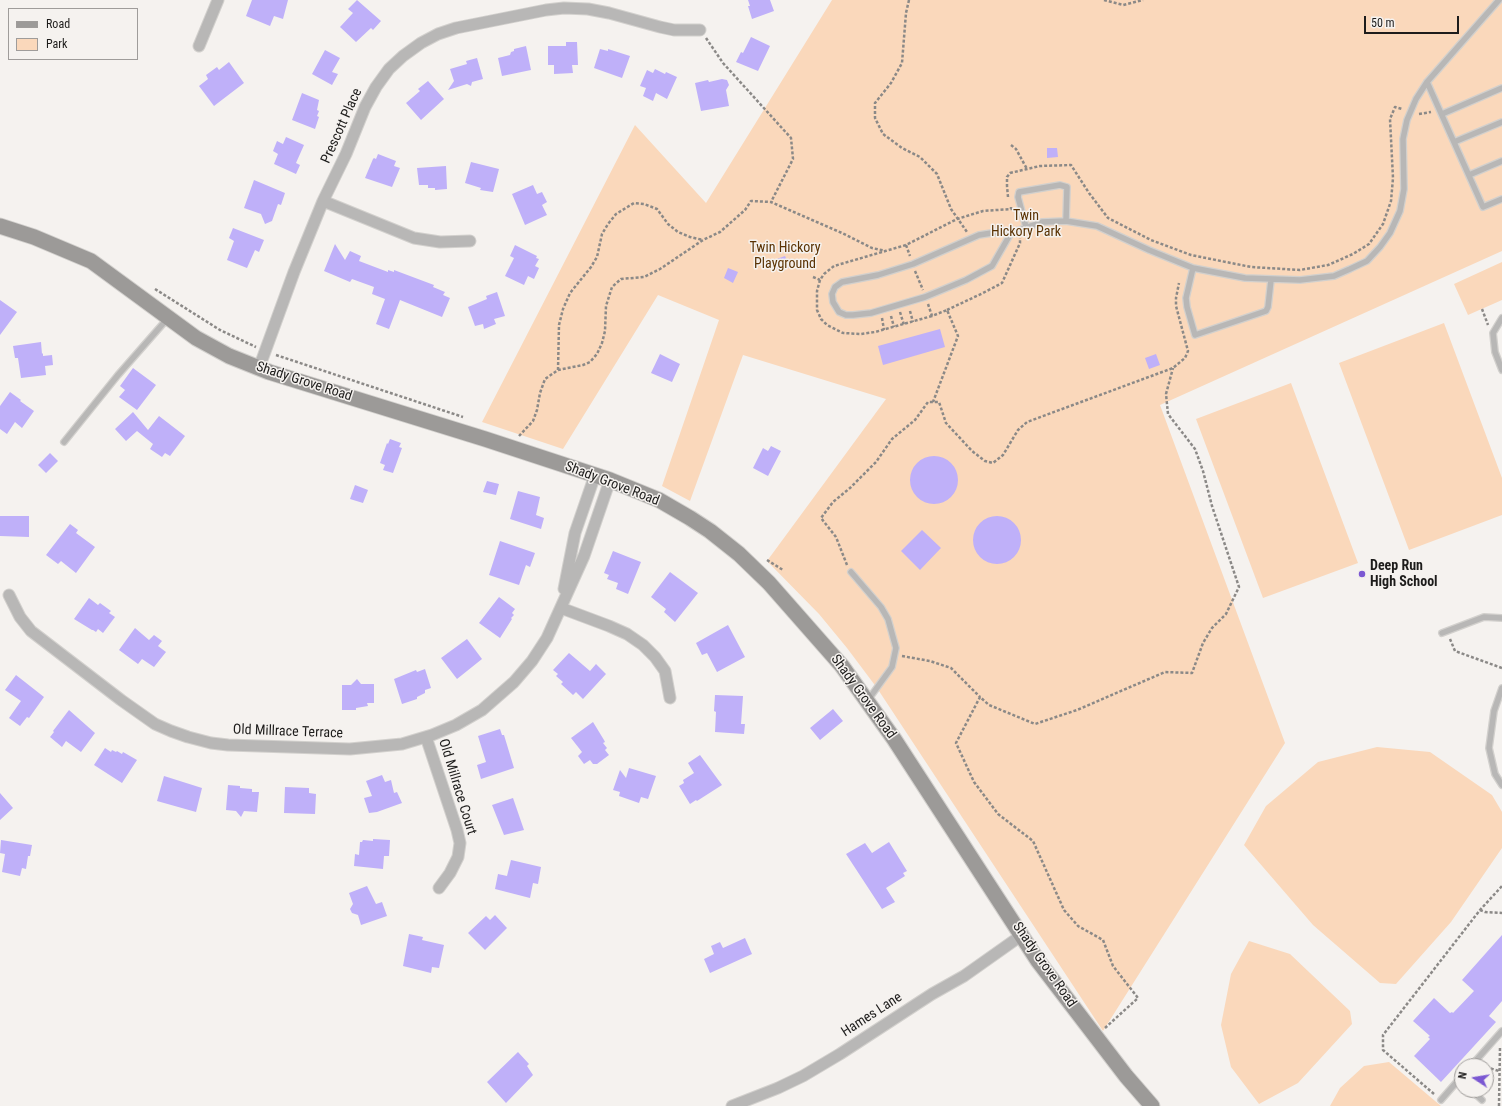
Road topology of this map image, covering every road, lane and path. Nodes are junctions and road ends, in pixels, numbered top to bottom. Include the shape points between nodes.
1 (218, 0) edge
2 (909, 0) edge
3 (1104, 0) edge
4 (1143, 0) edge
5 (1499, 0) edge
6 (700, 30) dead end
7 (712, 45) dead end
8 (199, 46) dead end
9 (1427, 82) junction
10 (1502, 88) edge
11 (1402, 109) dead end
12 (1434, 112) dead end
13 (1416, 114) dead end
14 (1442, 114) junction
15 (1502, 122) edge
16 (1454, 142) junction
17 (1011, 145) dead end
18 (1502, 160) edge
19 (1027, 169) junction
20 (1469, 175) junction
21 (1502, 199) edge
22 (323, 201) junction
23 (771, 202) junction
24 (957, 218) junction
25 (1066, 221) junction
26 (0, 226) edge
27 (1026, 227) junction
28 (1011, 233) junction
29 (971, 237) junction
30 (1020, 238) dead end
31 (704, 240) junction
32 (470, 241) dead end
33 (906, 245) junction
34 (887, 252) junction
35 (910, 257) dead end
36 (1193, 268) junction
37 (915, 270) dead end
38 (813, 277) dead end
39 (820, 280) junction
40 (1271, 280) junction
41 (149, 286) dead end
42 (923, 291) dead end
43 (927, 303) dead end
44 (899, 305) junction
45 (1482, 309) dead end
46 (947, 310) junction
47 (932, 316) junction
48 (168, 318) junction
49 (1502, 318) edge
50 (904, 325) junction
51 (1493, 334) junction
52 (259, 348) dead end
53 (1188, 351) dead end
54 (281, 357) dead end
55 (259, 368) junction
56 (1173, 368) junction
57 (558, 370) junction
58 (1502, 370) edge
59 (933, 402) junction
60 (466, 418) dead end
61 (512, 433) dead end
62 (64, 442) dead end
63 (595, 475) junction
64 (610, 480) junction
65 (851, 572) joint
66 (9, 596) dead end
67 (561, 608) junction
68 (1502, 618) edge
69 (1445, 632) joint
70 (895, 654) junction
71 (1502, 668) edge
72 (1502, 688) edge
73 (980, 697) junction
74 (670, 698) dead end
75 (868, 701) junction
76 (426, 737) junction
77 (1502, 785) edge
78 (1502, 886) edge
79 (439, 888) dead end
80 (1480, 910) junction
81 (1502, 913) edge
82 (1022, 935) junction
83 (1102, 1030) dead end
84 (1502, 1032) edge
85 (1478, 1058) edge
86 (1494, 1069) edge
87 (1499, 1071) junction
88 (1454, 1086) edge
89 (1441, 1100) joint
90 (732, 1106) edge
91 (1152, 1106) edge
92 (1499, 1106) edge

1 - 8 street
2 - 24 path via 902,63 891,83 875,102 875,118 883,134 920,157 938,174
3 - 4 path via 1123,5
5 - 9 lane
6 - 22 street, Prescott Place via 674,30 609,12 564,8 456,28 438,34 403,56 389,69 376,87
7 - 23 path via 728,68 791,138 793,159
9 - 14 lane
9 - 40 lane via 1407,120 1403,139 1404,189 1400,212 1380,247 1367,261 1334,276
10 - 14 lane
11 - 19 path via 1395,107 1390,120 1393,178 1391,201 1383,224 1369,244 1353,254 1328,265 1300,270 1251,267 1191,255 1152,240 1108,218 1071,165
12 - 13 path
14 - 16 lane
15 - 16 lane
16 - 20 lane
17 - 19 path
18 - 20 lane
19 - 24 path via 1010,172 1007,177 1007,191 1012,209 984,210
20 - 21 lane via 1483,207
22 - 32 street via 414,238 440,242
22 - 55 street, Prescott Place
23 - 31 path via 752,201 720,232
23 - 34 path via 872,248
24 - 29 path
24 - 33 path
25 - 27 lane via 1042,222
25 - 27 lane via 1066,188 1060,185 1018,192
25 - 36 lane via 1097,226
26 - 48 main road, Shady Grove Road via 91,261
27 - 28 lane
28 - 29 lane via 998,232
28 - 44 lane via 992,266 925,297
29 - 44 lane via 913,264 878,275 842,282 835,287 832,294 835,307 846,315 871,313
30 - 46 path via 1002,283
31 - 57 path via 660,269 644,277 621,280 612,287 606,306 605,331 597,354 583,365
31 - 57 path via 678,232 657,209 644,204 634,203 616,214 602,234 597,257 570,293 563,309 559,325
33 - 34 path
33 - 35 path
34 - 39 path via 834,266
36 - 40 lane
36 - 40 lane via 1186,298 1195,335 1266,311
37 - 42 path
38 - 39 path
39 - 50 path via 817,310 821,319 834,330 861,334
41 - 52 path via 220,330
43 - 47 path
44 - 50 path
45 - 51 path
46 - 47 path
46 - 59 path via 958,336
47 - 50 path
48 - 55 main road, Shady Grove Road via 196,338 229,356
48 - 62 lane via 113,380
49 - 51 lane
51 - 58 lane via 1495,352
53 - 56 path via 1185,358
54 - 60 path
55 - 63 main road, Shady Grove Road
56 - 59 path via 1027,422 994,463 985,461 972,451 946,423 939,402
56 - 73 path via 1166,394 1168,414 1195,449 1239,587 1226,614 1212,628 1203,643 1192,673 1165,672 1077,710 1035,724 989,705
57 - 61 path via 544,380 533,421 519,436
59 - 65 path via 928,402 915,420 892,439 876,462 833,502 821,518 836,537
63 - 64 main road, Shady Grove Road
63 - 67 street, Old Millrace Terrace via 575,533
64 - 67 street, Old Millrace Terrace via 584,556
64 - 75 main road, Shady Grove Road via 659,500 690,518 739,554 799,616
65 - 70 lane via 888,619 896,648
66 - 76 street, Old Millrace Terrace via 31,631 155,724 188,737 228,745 350,748 402,744
67 - 74 street via 621,631 643,645 665,671
67 - 76 street, Old Millrace Terrace via 532,661 514,682 482,710 456,725
68 - 69 lane via 1484,617
69 - 71 path via 1455,651
70 - 73 path via 951,668
70 - 75 lane via 892,667
72 - 77 lane via 1494,712 1489,748 1495,774
73 - 83 path via 956,743 974,782 998,814 1033,841 1064,910 1078,926 1103,940 1113,966 1138,998
75 - 82 main road, Shady Grove Road
76 - 79 street, Old Millrace Court via 458,830 460,843 458,857
78 - 80 path
80 - 81 path
80 - 89 path via 1383,1035 1383,1050
82 - 90 street, Hames Lane via 964,976 803,1076
82 - 91 main road, Shady Grove Road via 1038,961
84 - 85 lane
84 - 87 path
86 - 87 path
87 - 92 path
88 - 89 lane

